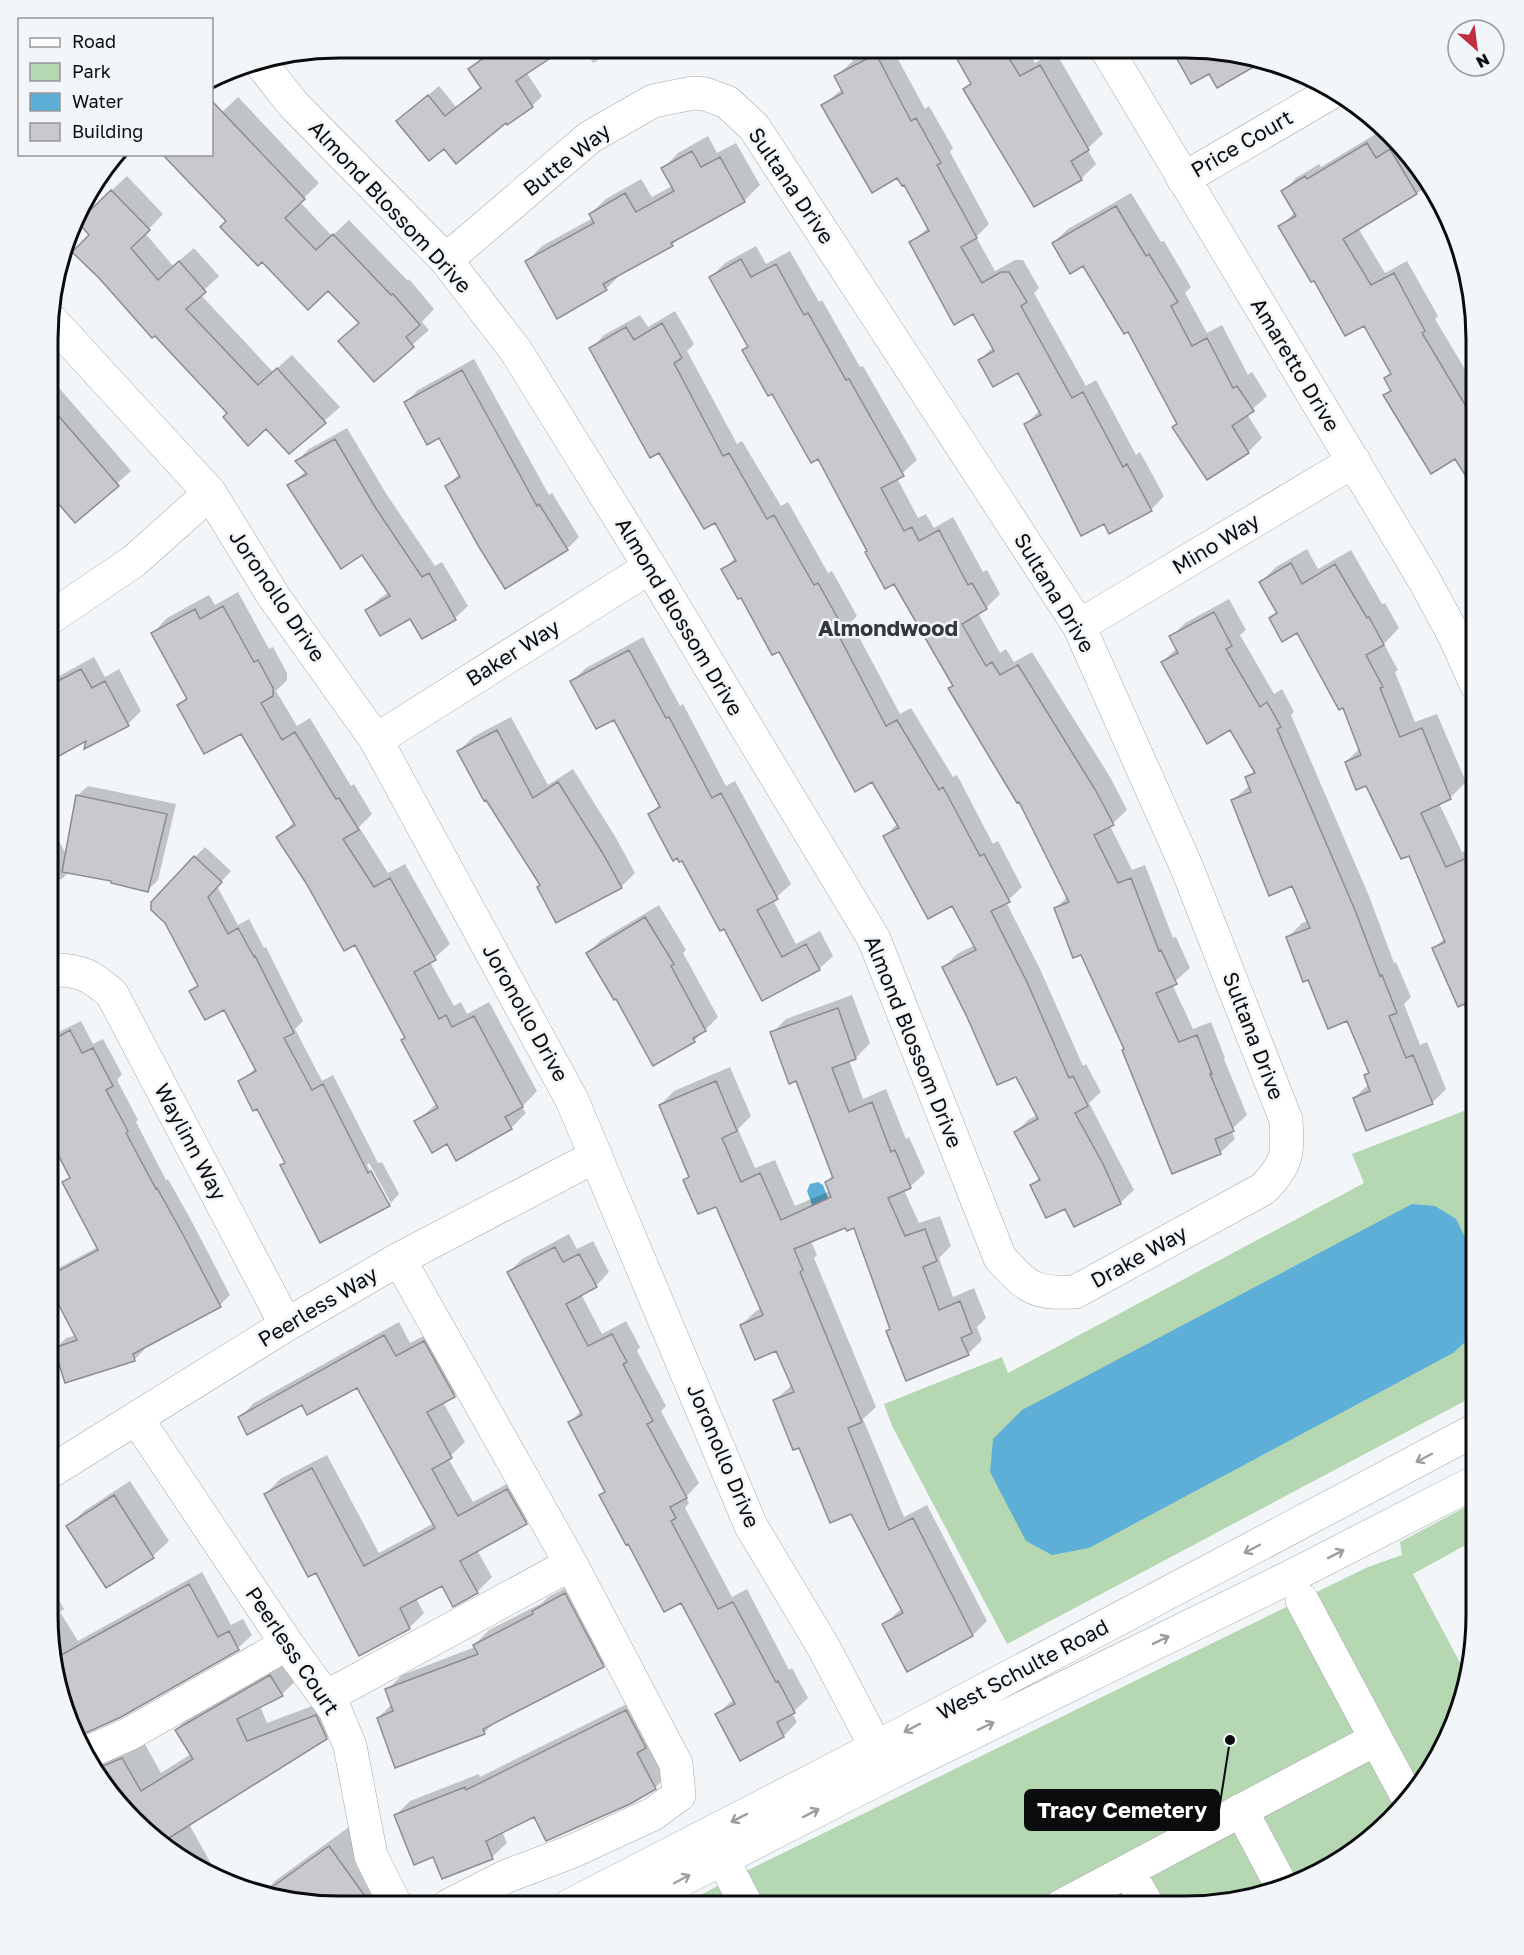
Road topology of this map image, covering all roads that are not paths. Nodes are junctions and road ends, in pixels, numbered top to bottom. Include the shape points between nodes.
1 (1112, 58) edge
2 (265, 69) edge
3 (705, 94) joint
4 (1325, 96) edge
5 (1183, 179) junction
6 (446, 260) junction
7 (59, 328) edge
8 (1353, 462) junction
9 (210, 493) junction
10 (650, 567) junction
11 (58, 613) edge
12 (1079, 626) junction
13 (1466, 662) edge
14 (376, 740) junction
15 (65, 971) edge
16 (596, 1156) junction
17 (1285, 1158) joint
18 (993, 1240) joint
19 (399, 1259) junction
20 (286, 1325) junction
21 (137, 1419) junction
22 (1466, 1436) edge
23 (58, 1465) edge
24 (1466, 1487) edge
25 (571, 1564) junction
26 (1302, 1600) dead end
27 (287, 1644) junction
28 (326, 1696) junction
29 (1376, 1739) junction
30 (93, 1750) edge
31 (883, 1760) junction
32 (1404, 1790) edge
33 (1241, 1810) junction
34 (722, 1858) junction
35 (1128, 1870) junction
36 (1279, 1880) edge
37 (391, 1896) edge
38 (468, 1896) edge
39 (591, 1896) edge
40 (654, 1896) edge
41 (742, 1896) edge
42 (1080, 1896) edge
43 (1142, 1896) edge

1 - 5 street, Amaretto Drive
2 - 6 street, Almond Blossom Drive via 292,103
3 - 6 street, Butte Way via 652,101 590,137
3 - 12 street, Sultana Drive via 727,102 754,128
4 - 5 street, Price Court
5 - 8 street, Amaretto Drive
6 - 10 street, Almond Blossom Drive via 516,351
7 - 9 street, Joronollo Drive
8 - 12 street, Mino Way
8 - 13 street, Amaretto Drive via 1424,578
9 - 11 street via 134,561
9 - 14 street, Joronollo Drive via 274,597
10 - 14 street, Baker Way
10 - 18 street, Almond Blossom Drive via 874,939
12 - 17 street, Sultana Drive via 1187,867 1286,1120
14 - 16 street, Joronollo Drive via 572,1100
15 - 20 street, Waylinn Way via 94,979 112,994
16 - 19 street, Peerless Way
16 - 31 street, Joronollo Drive via 751,1526 824,1648
17 - 18 street, Drake Way via 1279,1172 1263,1189 1075,1292 1048,1293 1023,1282 1000,1258
19 - 20 street, Peerless Way
19 - 25 street
20 - 21 street, Peerless Way
21 - 23 street, Peerless Way
21 - 27 street, Peerless Court
22 -> 31 street, West Schulte Road
31 -> 24 street, West Schulte Road via 1290,1577
25 - 28 street
25 - 38 street via 676,1764 679,1795 653,1814
26 - 29 street
27 - 28 street, Peerless Court
27 - 30 street via 129,1734
28 - 37 street, Peerless Court via 350,1746 370,1856
29 - 32 street
29 - 33 street
34 -> 31 street, West Schulte Road
31 -> 39 street, West Schulte Road
33 - 35 street
33 - 36 street
40 -> 34 street, West Schulte Road
34 - 41 street
35 - 42 street
35 - 43 street

